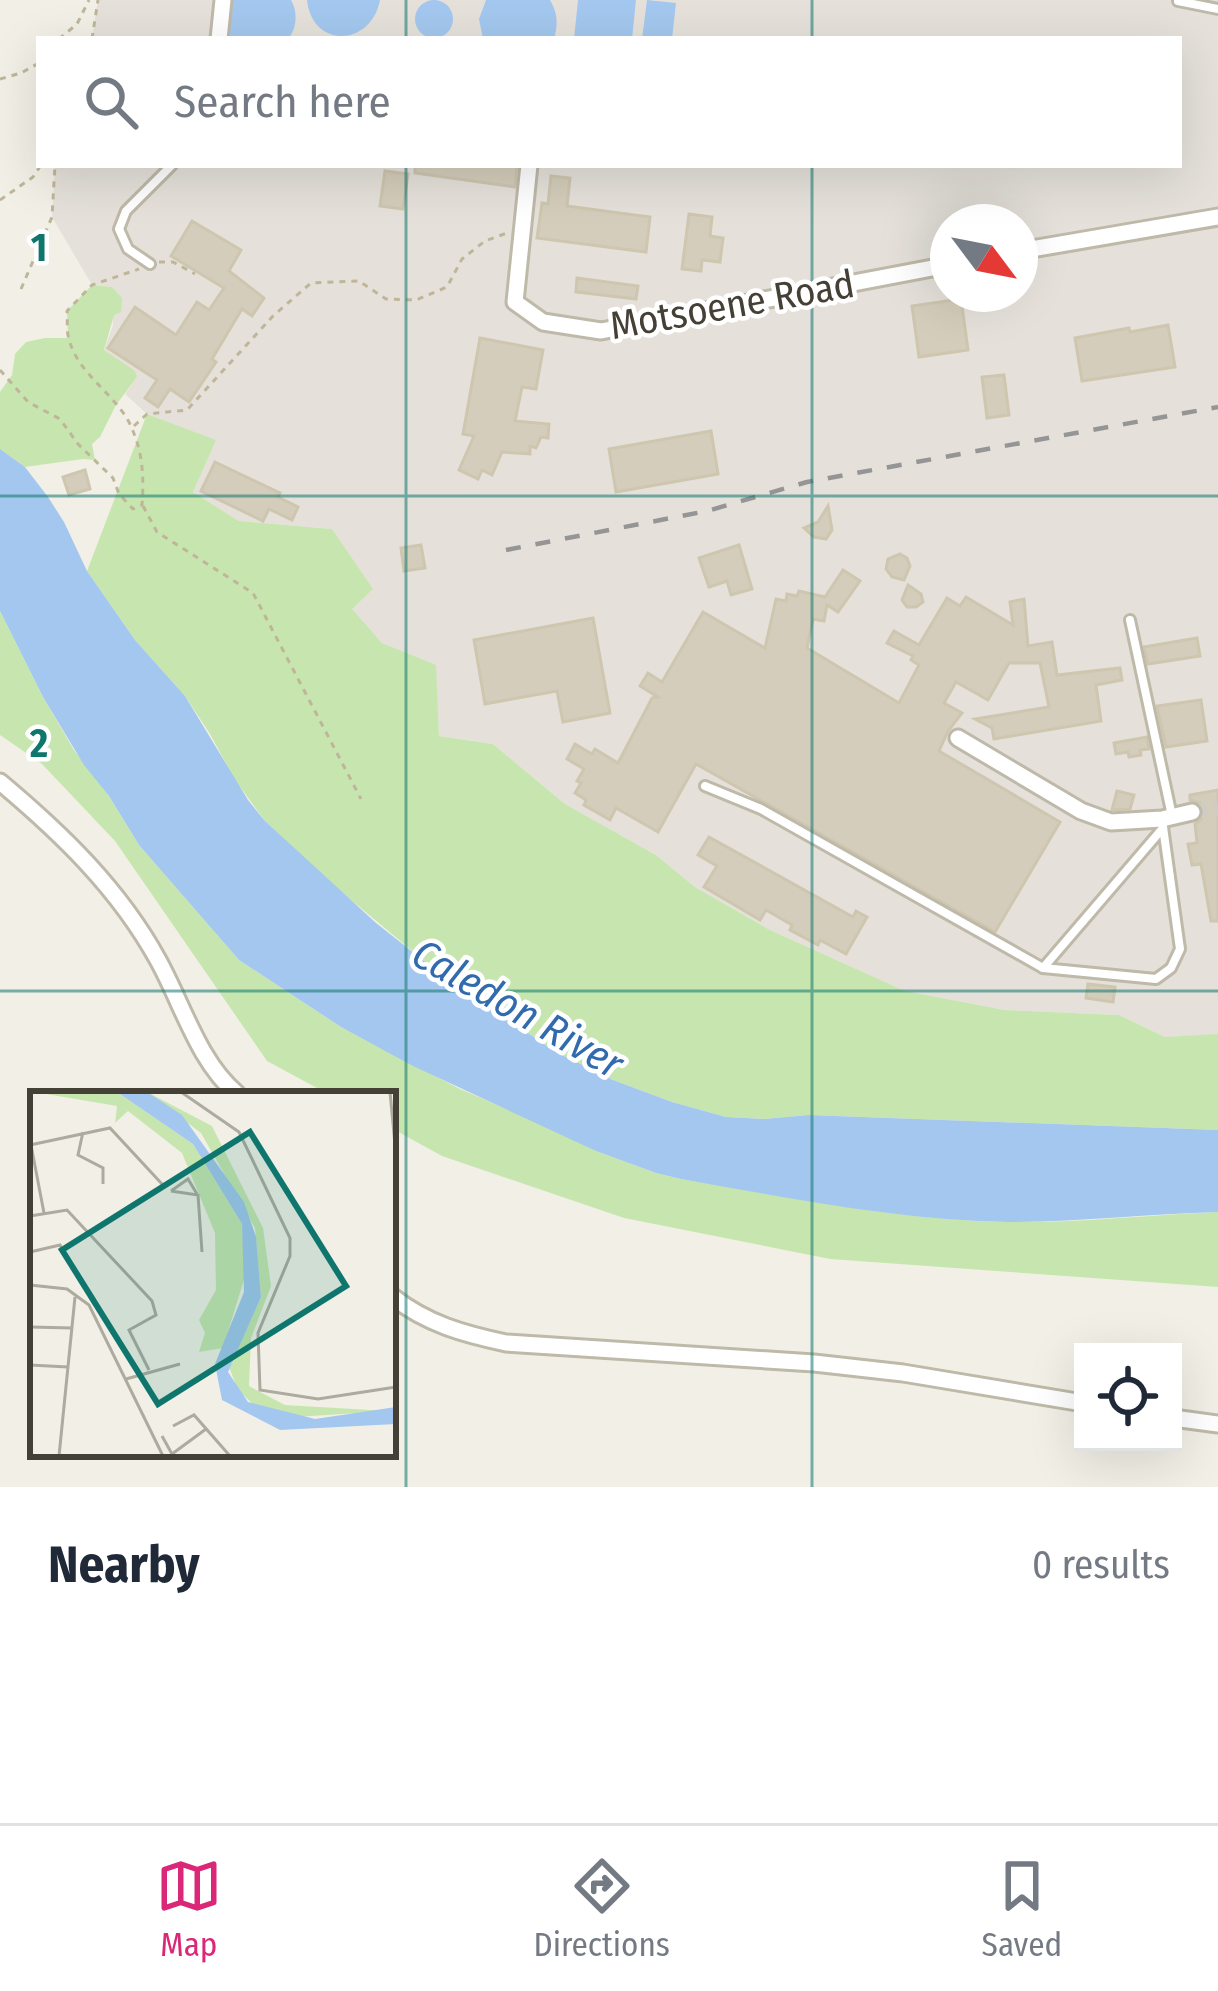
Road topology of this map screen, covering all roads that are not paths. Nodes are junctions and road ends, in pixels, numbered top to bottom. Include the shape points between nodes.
1 (223, 0) edge
2 (1178, 1) edge
3 (1218, 9) edge
4 (219, 36) edge
5 (169, 168) edge
6 (529, 168) edge
7 (1218, 217) edge
8 (1038, 248) edge
9 (150, 264) road end
10 (930, 268) edge
11 (1130, 620) dead end
12 (958, 738) dead end
13 (0, 782) edge
14 (706, 786) dead end
15 (1192, 812) tunnel mouth
16 (1166, 822) junction
17 (1043, 968) junction
18 (234, 1091) edge
19 (396, 1299) edge
20 (1074, 1402) edge
21 (1182, 1419) edge
22 (1218, 1424) edge

1 - 4 street
2 - 3 lane
5 - 9 lane via 119,229 128,249
6 - 10 street, Motsoene Road via 514,302 542,322 602,331
7 - 8 street
11 - 16 lane
12 - 16 street via 1081,811 1111,822
13 - 18 street via 102,877 158,960 210,1064
14 - 17 lane
15 - 16 street
16 - 17 lane
16 - 17 lane via 1180,950 1171,968 1156,979
19 - 20 street via 429,1321 506,1343 814,1363
21 - 22 street

